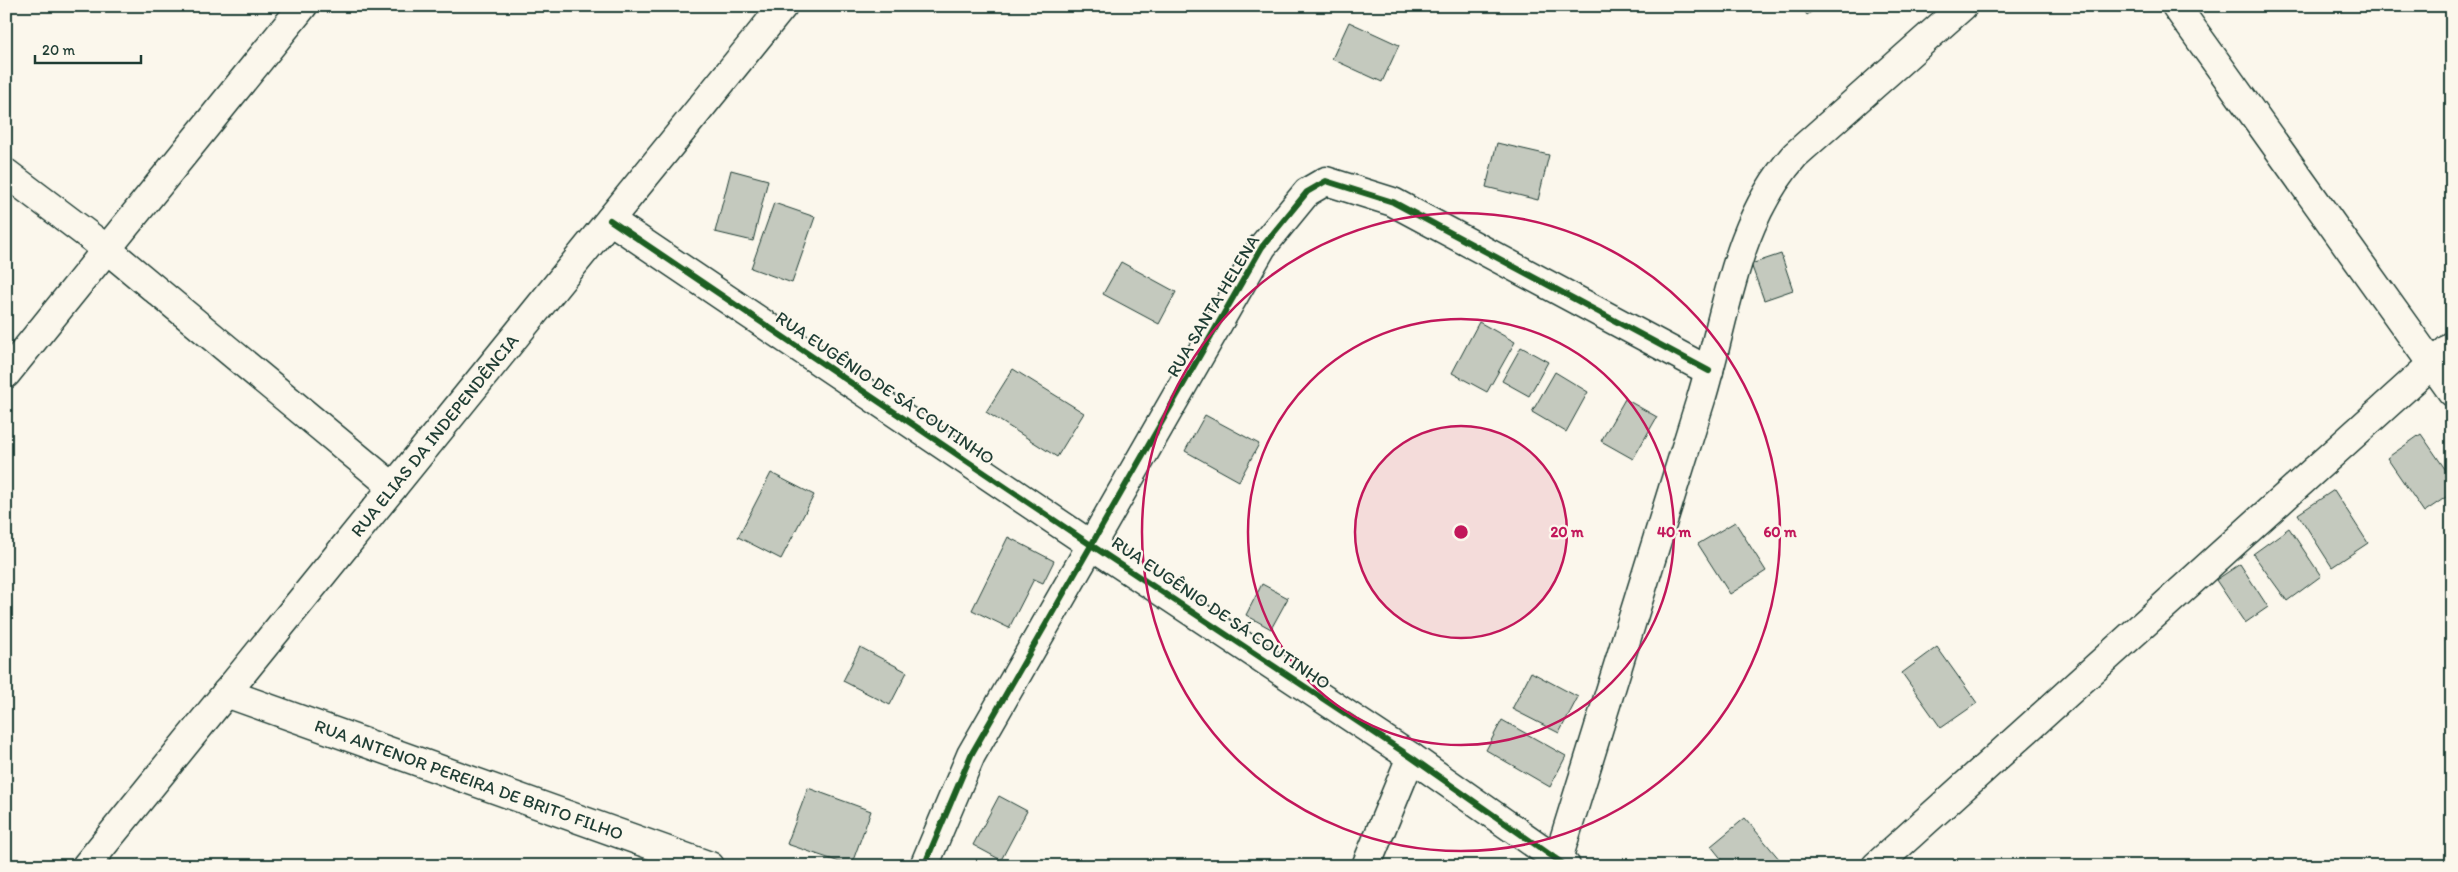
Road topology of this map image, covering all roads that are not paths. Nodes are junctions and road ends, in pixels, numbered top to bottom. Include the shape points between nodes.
1 (303, 6) edge
2 (783, 6) edge
3 (1963, 6) edge
4 (2176, 6) edge
5 (6, 172) edge
6 (610, 220) junction
7 (108, 250) junction
8 (2452, 346) edge
9 (2431, 364) junction
10 (1710, 371) junction
11 (6, 374) edge
12 (2452, 392) edge
13 (393, 487) junction
14 (1092, 545) junction
15 (226, 693) junction
16 (1411, 757) junction
17 (1562, 862) edge
18 (86, 866) edge
19 (710, 866) edge
20 (924, 866) edge
21 (1366, 866) edge
22 (1876, 866) edge

1 - 7 street
2 - 6 street, RUA ELIAS DA INDEPENDÊNCIA
3 - 10 street via 1795,155 1776,176 1741,245
4 - 9 street
5 - 7 street
6 - 13 street, RUA ELIAS DA INDEPENDÊNCIA
6 - 14 street, RUA EUGÊNIO DE SÁ COUTINHO
7 - 11 street
7 - 13 street
8 - 9 street
9 - 12 street
9 - 22 street
10 - 14 street, RUA SANTA HELENA via 1393,202 1326,181 1307,192 1262,247
10 - 17 street
13 - 15 street, RUA ELIAS DA INDEPENDÊNCIA
14 - 16 street, RUA EUGÊNIO DE SÁ COUTINHO
14 - 20 street, RUA SANTA HELENA via 971,755
15 - 18 street, RUA ELIAS DA INDEPENDÊNCIA
15 - 19 street, RUA ANTENOR PEREIRA DE BRITO FILHO
16 - 17 street, RUA EUGÊNIO DE SÁ COUTINHO
16 - 21 street

